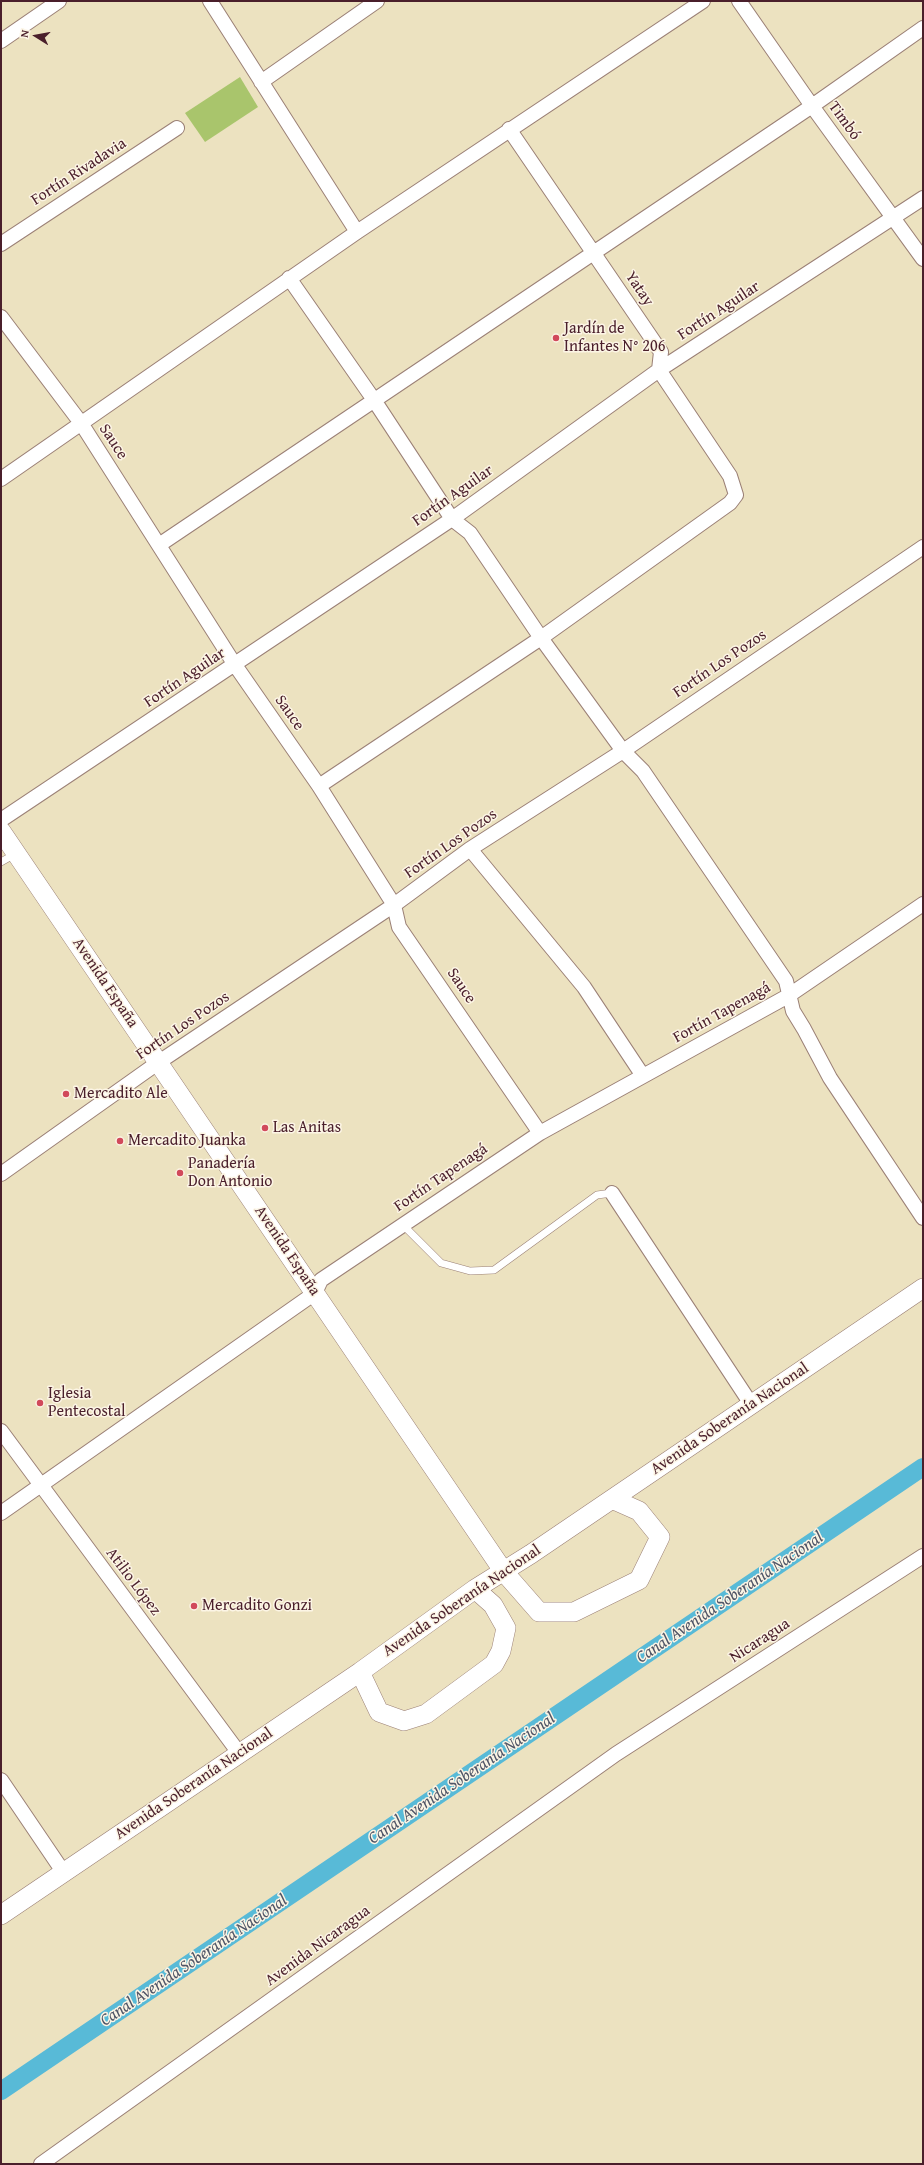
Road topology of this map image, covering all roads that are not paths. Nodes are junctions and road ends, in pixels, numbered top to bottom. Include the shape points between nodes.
1 (59, 1) edge
2 (210, 1) edge
3 (377, 1) edge
4 (703, 1) edge
5 (739, 1) edge
6 (923, 28) edge
7 (1, 41) edge
8 (261, 82) junction
9 (812, 106) junction
10 (177, 128) dead end
11 (509, 129) junction
12 (923, 198) edge
13 (893, 217) junction
14 (357, 232) junction
15 (1, 244) edge
16 (593, 253) junction
17 (923, 259) edge
18 (289, 278) junction
19 (1, 317) edge
20 (659, 370) junction
21 (374, 400) junction
22 (81, 423) junction
23 (1, 479) edge
24 (452, 519) junction
25 (160, 545) junction
26 (923, 547) edge
27 (541, 638) junction
28 (235, 665) junction
29 (623, 751) junction
30 (319, 786) junction
31 (1, 820) edge
32 (1, 831) edge
33 (470, 849) junction
34 (8, 858) edge
35 (923, 904) edge
36 (394, 905) junction
37 (788, 996) junction
38 (159, 1062) junction
39 (643, 1076) junction
40 (540, 1133) junction
41 (1, 1174) edge
42 (612, 1193) joint
43 (923, 1218) edge
44 (403, 1224) junction
45 (923, 1288) edge
46 (315, 1293) junction
47 (751, 1404) junction
48 (1, 1431) edge
49 (40, 1485) junction
50 (612, 1499) junction
51 (1, 1513) edge
52 (923, 1556) edge
53 (504, 1572) junction
54 (475, 1589) junction
55 (360, 1672) junction
56 (239, 1753) junction
57 (616, 1754) joint
58 (1, 1780) edge
59 (64, 1873) junction
60 (1, 1915) edge
61 (41, 2164) edge

1 - 7 street
2 - 8 street
3 - 8 street
4 - 11 street
5 - 9 street, Timbó
6 - 9 street
8 - 14 street
9 - 13 street, Timbó
9 - 16 street
10 - 15 street, Fortín Rivadavia
11 - 14 street
11 - 16 street, Yatay
12 - 13 street, Fortín Aguilar
13 - 17 street, Timbó
13 - 20 street, Fortín Aguilar
14 - 18 street
16 - 20 street, Yatay via 661,352
16 - 21 street
18 - 21 street
18 - 22 street
19 - 22 street, Sauce
20 - 24 street, Fortín Aguilar
20 - 27 street via 730,476 736,495 730,503
21 - 24 street
21 - 25 street
22 - 23 street
22 - 25 street, Sauce
24 - 27 street via 470,533
24 - 28 street, Fortín Aguilar
25 - 28 street, Sauce
26 - 29 street, Fortín Los Pozos
27 - 29 street
27 - 30 street
28 - 30 street, Sauce
28 - 31 street, Fortín Aguilar
29 - 33 street, Fortín Los Pozos
29 - 37 street via 643,771 786,981
30 - 36 street, Sauce
32 - 34 main road, Avenida España
33 - 36 street, Fortín Los Pozos
33 - 39 street via 584,987
34 - 38 main road, Avenida España
35 - 37 street, Fortín Tapenagá
36 - 38 street, Fortín Los Pozos
36 - 40 street, Sauce via 399,927
37 - 39 street, Fortín Tapenagá
37 - 43 street via 792,1011 830,1078
38 - 41 street, Fortín Los Pozos
38 - 46 main road, Avenida España
39 - 40 street, Fortín Tapenagá
40 - 44 street, Fortín Tapenagá
42 - 44 lane via 597,1195 494,1270 470,1272 441,1262
42 - 47 street
44 - 46 street, Fortín Tapenagá via 322,1280
45 - 47 main road, Avenida Soberanía Nacional
46 - 49 street, Fortín Tapenagá
46 - 53 main road, Avenida España
47 - 50 main road, Avenida Soberanía Nacional
48 - 49 street, Atilio López
49 - 51 street, Fortín Tapenagá
49 - 56 street, Atilio López
50 - 53 main road, Avenida Soberanía Nacional
50 - 53 main road, Avenida España via 640,1511 660,1537 639,1580 574,1612 538,1612
52 - 57 street, Nicaragua
53 - 54 main road, Avenida Soberanía Nacional
54 - 55 main road, Avenida Soberanía Nacional
54 - 55 main road via 493,1605 506,1628 501,1650 494,1664 426,1714 404,1721 379,1712
55 - 56 main road, Avenida Soberanía Nacional
56 - 59 main road, Avenida Soberanía Nacional
57 - 61 street, Avenida Nicaragua
58 - 59 street
59 - 60 main road, Avenida Soberanía Nacional

